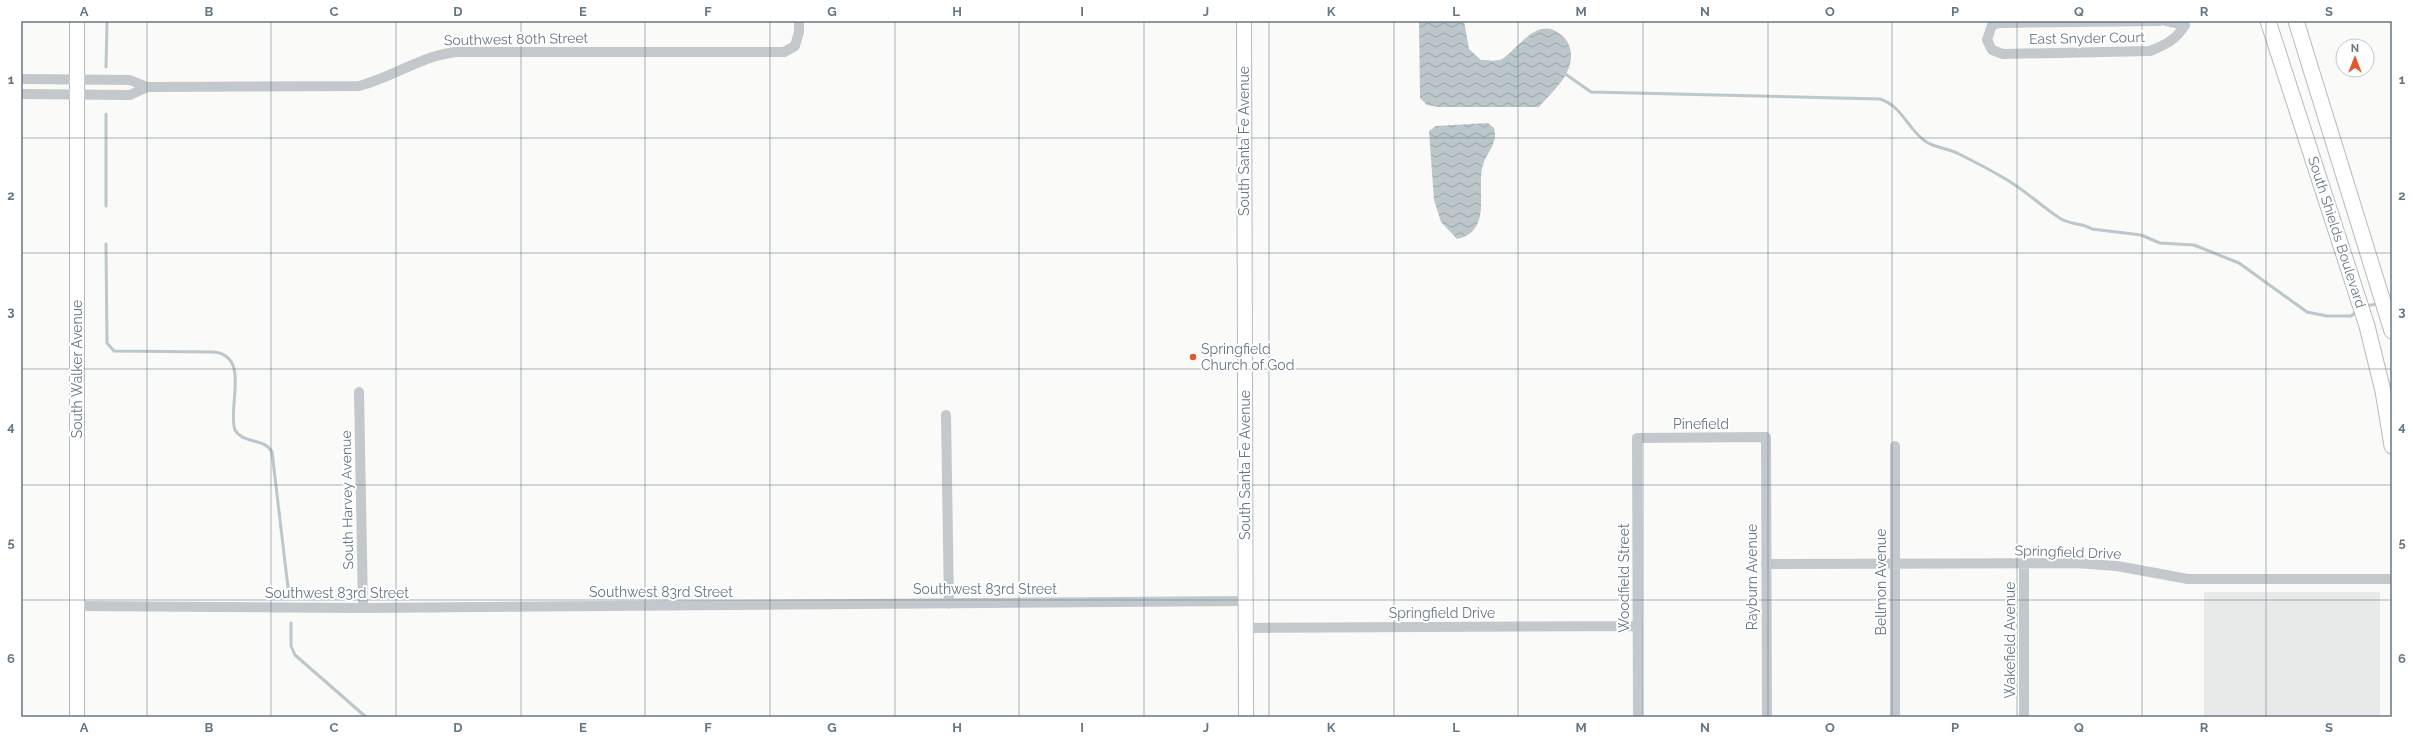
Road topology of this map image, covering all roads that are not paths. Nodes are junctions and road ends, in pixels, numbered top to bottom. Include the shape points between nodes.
1 (77, 21) edge
2 (799, 21) edge
3 (1244, 21) edge
4 (2160, 21) edge
5 (2166, 21) edge
6 (2268, 21) edge
7 (2296, 21) edge
8 (2189, 23) edge
9 (21, 79) edge
10 (76, 79) junction
11 (147, 87) junction
12 (21, 94) edge
13 (76, 94) junction
14 (2348, 193) junction
15 (2327, 201) junction
16 (2392, 331) edge
17 (360, 392) dead end
18 (946, 415) dead end
19 (1766, 437) joint
20 (1637, 438) joint
21 (1895, 446) dead end
22 (2392, 446) edge
23 (2024, 563) junction
24 (1766, 564) junction
25 (1895, 564) junction
26 (2392, 579) edge
27 (1246, 601) junction
28 (949, 604) junction
29 (77, 606) junction
30 (363, 608) junction
31 (1638, 626) junction
32 (1245, 628) junction
33 (77, 717) edge
34 (1246, 717) edge
35 (1638, 717) edge
36 (1767, 717) edge
37 (1895, 717) edge
38 (2024, 717) edge

1 - 10 main road, South Walker Avenue
2 - 11 street, Southwest 80th Street via 795,46 784,52 456,52 436,54 375,82 359,86
3 - 27 main road, South Santa Fe Avenue
4 - 8 street, East Snyder Court via 2000,23 1992,25 1987,40 1992,50 2003,54 2150,51 2179,36
5 - 8 street
6 - 15 main road, South Shields Boulevard
7 - 14 main road, South Shields Boulevard
9 - 10 street, Southwest 80th Street
10 - 11 street, Southwest 80th Street via 130,80
10 - 13 main road, South Walker Avenue
11 - 13 street, Southwest 80th Street via 130,95
12 - 13 street, Southwest 80th Street
13 - 29 main road, South Walker Avenue
14 - 15 main road
14 - 16 main road, South Shields Boulevard
15 - 22 main road, South Shields Boulevard via 2367,326 2383,391
17 - 30 street, South Harvey Avenue
18 - 28 street
19 - 20 street, Pinefield
19 - 24 street, Rayburn Avenue
20 - 31 street, Woodfield Street
21 - 25 street, Bellmon Avenue
23 - 25 street, Springfield Drive
23 - 26 street, Springfield Drive via 2117,566 2169,576 2205,579
23 - 38 street, Wakefield Avenue
24 - 25 street, Springfield Drive
24 - 36 street, Rayburn Avenue
25 - 37 street, Bellmon Avenue
27 - 28 street, Southwest 83rd Street
27 - 32 main road, South Santa Fe Avenue
28 - 30 street, Southwest 83rd Street
29 - 30 street, Southwest 83rd Street
29 - 33 main road, South Walker Avenue
31 - 32 street, Springfield Drive
31 - 35 street, Woodfield Street
32 - 34 main road, South Santa Fe Avenue

